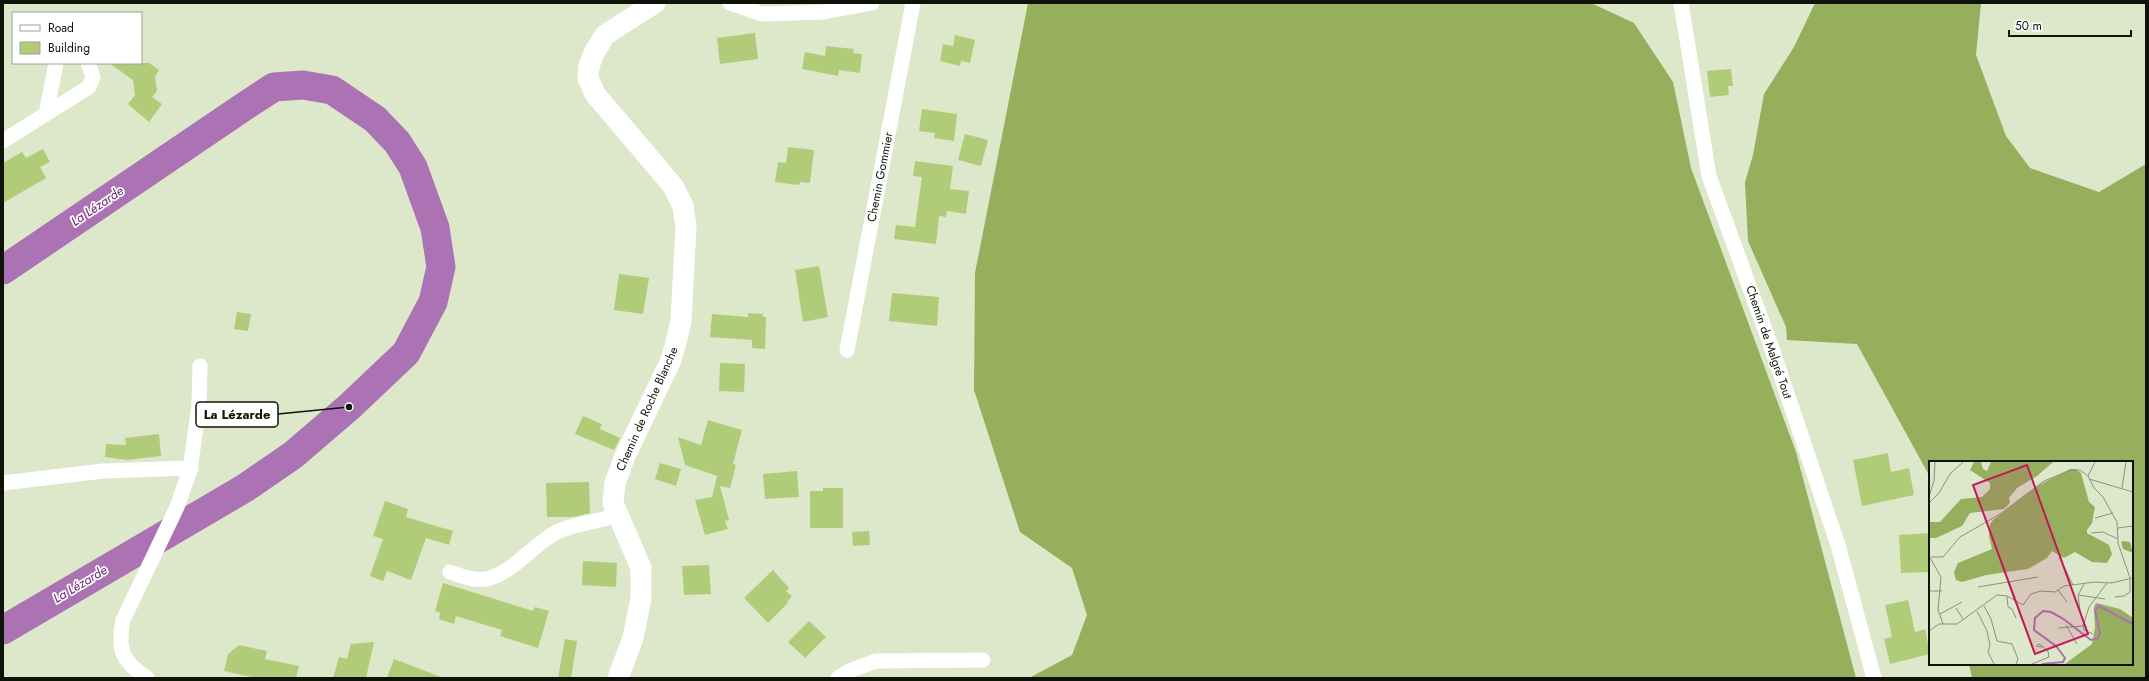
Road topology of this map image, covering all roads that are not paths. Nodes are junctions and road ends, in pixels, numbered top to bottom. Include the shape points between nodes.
1 (655, 3) edge
2 (730, 3) edge
3 (872, 3) edge
4 (913, 3) edge
5 (1681, 3) edge
6 (56, 64) edge
7 (88, 64) edge
8 (46, 114) junction
9 (3, 141) edge
10 (847, 350) dead end
11 (200, 366) dead end
12 (191, 468) junction
13 (3, 483) edge
14 (617, 514) junction
15 (450, 572) dead end
16 (983, 660) dead end
17 (147, 678) edge
18 (618, 678) edge
19 (838, 678) edge
20 (1874, 678) edge

1 - 14 main road, Chemin de Roche Blanche via 605,35 594,53 588,78 595,94 674,186 683,206 686,227 681,321 677,338 671,360 625,456 615,483 613,504
2 - 3 street via 762,14 824,12
4 - 10 street, Chemin Gommier
5 - 20 street, Chemin de Malgré Tout via 1709,176 1771,346 1838,545
6 - 8 street
7 - 8 street via 93,77 89,88
8 - 9 street
11 - 12 street via 199,405
12 - 13 street via 103,472
12 - 17 street via 177,507 123,620 119,638 121,651 128,663
14 - 15 street via 606,520 574,525 548,536 512,565 492,577 476,579
14 - 18 main road, Chemin de Roche Blanche via 641,568 641,598 633,638
16 - 19 street via 876,661

